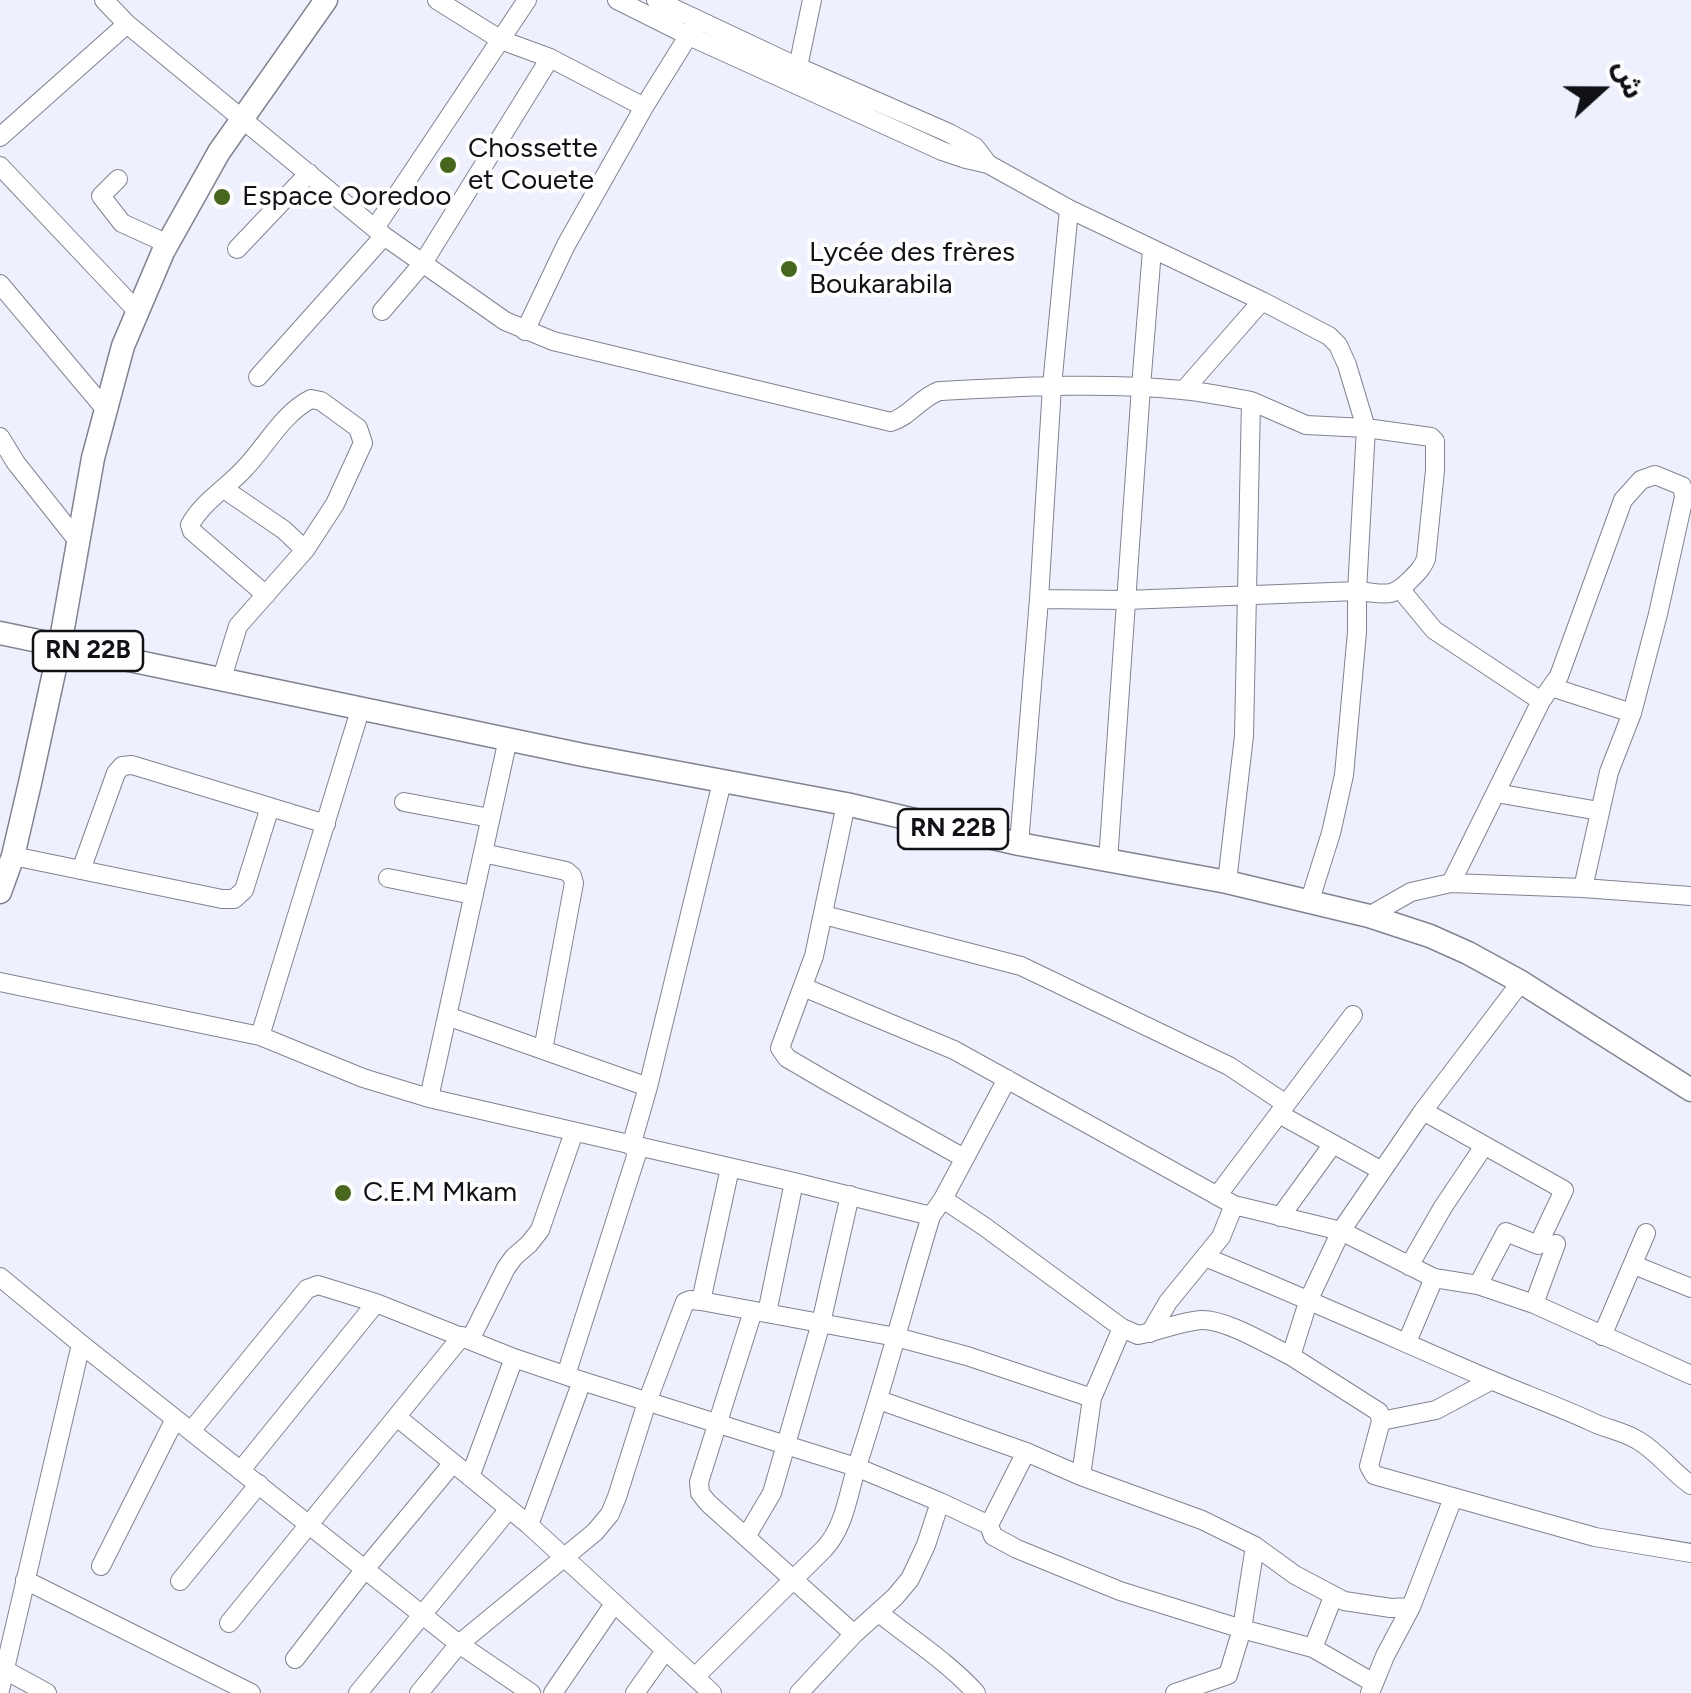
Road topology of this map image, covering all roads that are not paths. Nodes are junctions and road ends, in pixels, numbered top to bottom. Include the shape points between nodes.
1 (104, 0) edge
2 (326, 0) edge
3 (437, 0) edge
4 (526, 0) edge
5 (618, 0) edge
6 (656, 0) edge
7 (812, 0) edge
8 (127, 24) junction
9 (693, 28) junction
10 (501, 40) junction
11 (550, 58) junction
12 (794, 75) junction
13 (644, 107) junction
14 (243, 120) junction
15 (0, 137) edge
16 (0, 166) edge
17 (309, 172) junction
18 (118, 179) dead end
19 (1069, 209) junction
20 (380, 232) junction
21 (168, 244) junction
22 (236, 248) dead end
23 (1152, 250) junction
24 (423, 263) junction
25 (0, 284) edge
26 (1262, 301) junction
27 (382, 311) dead end
28 (138, 312) junction
29 (525, 331) junction
30 (258, 377) dead end
31 (1052, 386) junction
32 (1140, 387) junction
33 (1184, 390) junction
34 (1251, 401) junction
35 (106, 410) junction
36 (1366, 428) junction
37 (0, 437) edge
38 (224, 490) junction
39 (77, 540) junction
40 (304, 550) junction
41 (1401, 590) junction
42 (1358, 591) junction
43 (266, 595) junction
44 (1245, 596) junction
45 (1039, 600) junction
46 (1126, 600) junction
47 (0, 633) edge
48 (60, 645) junction
49 (222, 678) junction
50 (1546, 694) junction
51 (360, 707) junction
52 (1632, 713) junction
53 (508, 740) junction
54 (722, 782) junction
55 (1496, 793) junction
56 (404, 802) dead end
57 (846, 804) junction
58 (270, 807) junction
59 (1599, 811) junction
60 (490, 818) junction
61 (326, 824) junction
62 (1018, 844) junction
63 (483, 853) junction
64 (13, 856) junction
65 (1108, 861) junction
66 (81, 870) junction
67 (388, 878) dead end
68 (1227, 882) junction
69 (1451, 883) junction
70 (1583, 888) junction
71 (0, 892) edge
72 (473, 895) junction
73 (1691, 896) edge
74 (1308, 903) junction
75 (824, 916) junction
76 (1369, 916) junction
77 (0, 982) edge
78 (1521, 982) junction
79 (803, 986) junction
80 (1353, 1015) dead end
81 (447, 1016) junction
82 (260, 1036) junction
83 (543, 1050) junction
84 (1007, 1078) junction
85 (648, 1087) junction
86 (1691, 1090) edge
87 (429, 1098) junction
88 (1283, 1109) junction
89 (1423, 1111) junction
90 (574, 1132) junction
91 (1333, 1144) junction
92 (635, 1146) junction
93 (1484, 1146) junction
94 (964, 1158) junction
95 (730, 1168) junction
96 (1382, 1172) junction
97 (794, 1182) junction
98 (850, 1195) junction
99 (943, 1199) junction
100 (1225, 1200) junction
101 (931, 1216) junction
102 (1280, 1217) junction
103 (1340, 1231) junction
104 (1646, 1233) dead end
105 (1556, 1244) dead end
106 (1205, 1257) junction
107 (1634, 1265) junction
108 (1409, 1266) junction
109 (0, 1276) edge
110 (1434, 1278) junction
111 (1478, 1285) junction
112 (1691, 1288) edge
113 (1309, 1299) junction
114 (701, 1301) junction
115 (376, 1302) junction
116 (1534, 1304) junction
117 (760, 1312) junction
118 (822, 1323) junction
119 (1122, 1328) junction
120 (1150, 1333) junction
121 (1602, 1336) junction
122 (896, 1337) junction
123 (466, 1338) junction
124 (1407, 1342) junction
125 (80, 1344) junction
126 (1291, 1356) junction
127 (514, 1358) junction
128 (1691, 1375) edge
129 (574, 1378) junction
130 (1492, 1380) junction
131 (1092, 1398) junction
132 (879, 1400) junction
133 (646, 1402) junction
134 (397, 1416) junction
135 (175, 1418) junction
136 (1381, 1420) junction
137 (716, 1423) junction
138 (190, 1431) junction
139 (785, 1445) junction
140 (1026, 1452) junction
141 (453, 1463) junction
142 (856, 1467) junction
143 (241, 1470) junction
144 (1082, 1476) junction
145 (470, 1477) junction
146 (260, 1484) junction
147 (1691, 1484) edge
148 (1454, 1498) junction
149 (940, 1502) junction
150 (510, 1509) junction
151 (310, 1525) junction
152 (529, 1525) junction
153 (988, 1526) junction
154 (746, 1537) junction
155 (1255, 1546) junction
156 (1691, 1553) edge
157 (563, 1556) junction
158 (101, 1566) dead end
159 (365, 1569) junction
160 (792, 1579) junction
161 (25, 1580) junction
162 (180, 1581) dead end
163 (1333, 1597) junction
164 (614, 1604) junction
165 (1411, 1607) junction
166 (878, 1612) junction
167 (422, 1615) junction
168 (229, 1623) dead end
169 (1242, 1630) junction
170 (854, 1634) junction
171 (459, 1644) junction
172 (1314, 1648) junction
173 (664, 1651) junction
174 (295, 1659) dead end
175 (5, 1670) junction
176 (695, 1677) junction
177 (1229, 1684) edge
178 (1371, 1688) edge
179 (0, 1690) edge
180 (47, 1693) edge
181 (251, 1693) edge
182 (358, 1693) edge
183 (419, 1693) edge
184 (530, 1693) edge
185 (553, 1693) edge
186 (635, 1693) edge
187 (712, 1693) edge
188 (799, 1693) edge
189 (976, 1693) edge
190 (1175, 1693) edge

1 - 8 street
2 - 14 main road
3 - 10 street
4 - 10 street
5 - 9 street
6 - 9 street
7 - 12 street
8 - 14 street
8 - 15 street
9 - 12 street
9 - 13 street
10 - 11 street
10 - 20 street
11 - 13 street
11 - 24 street
12 - 19 street via 949,133 975,147 988,164
13 - 29 street
14 - 17 street
14 - 21 main road
16 - 28 street
17 - 20 street
17 - 22 street
18 - 21 street via 101,196 122,223
19 - 23 street
19 - 31 street
20 - 24 street
20 - 30 street
21 - 28 main road
23 - 26 street
23 - 32 street
24 - 27 street
24 - 29 street
25 - 35 street
26 - 33 street
26 - 36 street via 1338,344
28 - 35 main road
29 - 31 street via 892,422 939,391
31 - 32 street
31 - 45 street
32 - 33 street
32 - 46 street
33 - 34 street
34 - 36 street via 1306,426
34 - 44 street
35 - 39 main road
36 - 41 street via 1431,437 1436,447 1426,559
36 - 42 street
37 - 39 street
38 - 40 street
38 - 40 street via 303,403 322,401 340,414 358,428 363,444
38 - 43 street via 199,511 192,530
39 - 48 main road
40 - 43 street
41 - 42 street
41 - 50 street via 1434,630
42 - 44 street
42 - 74 street via 1344,775
43 - 49 street via 238,626
44 - 46 street
44 - 68 street via 1244,736
45 - 46 street
45 - 62 street
46 - 65 street
47 - 48 main road, RN 22B
48 - 49 main road, RN 22B
48 - 64 main road
49 - 51 main road, RN 22B
50 - 52 street
50 - 52 street via 1559,676 1623,500 1654,474 1682,486 1684,496
50 - 55 street
51 - 53 main road, RN 22B
51 - 61 street
52 - 59 street
53 - 54 main road, RN 22B
53 - 60 street
54 - 57 main road, RN 22B
54 - 85 street
55 - 59 street
55 - 69 street
56 - 60 street
57 - 62 main road, RN 22B
57 - 75 street
58 - 61 street
58 - 66 street via 244,890 234,898
58 - 66 street via 122,766
59 - 70 street
60 - 63 street
61 - 82 street
62 - 65 main road, RN 22B
63 - 72 street
63 - 83 street via 572,876
64 - 66 street
64 - 71 main road
65 - 68 main road, RN 22B
67 - 72 street
68 - 74 main road, RN 22B
69 - 70 street
69 - 76 street via 1411,892
70 - 73 street
72 - 81 street
74 - 76 main road, RN 22B
75 - 79 street
75 - 88 street via 1021,966 1229,1066
76 - 78 main road, RN 22B via 1430,936
77 - 82 street
78 - 86 main road, RN 22B
78 - 89 street
79 - 84 street
79 - 94 street via 780,1043 787,1058
80 - 88 street
81 - 83 street
81 - 87 street
82 - 87 street
83 - 85 street
84 - 94 street
84 - 100 street
85 - 92 street
87 - 90 street
88 - 91 street
88 - 100 street
89 - 93 street
89 - 96 street
90 - 92 street
90 - 123 street via 540,1230 506,1268
91 - 96 street
91 - 102 street
92 - 95 street
92 - 129 street
93 - 108 street
93 - 111 street via 1564,1190 1538,1244 1506,1232
94 - 99 street
95 - 97 street
95 - 114 street
96 - 103 street
97 - 98 street
97 - 117 street
98 - 101 street
98 - 118 street
99 - 101 street
99 - 119 street
100 - 102 street
100 - 106 street via 1221,1237
101 - 122 street
102 - 103 street
103 - 108 street
103 - 113 street
104 - 107 street
105 - 116 street
106 - 113 street
106 - 120 street
107 - 112 street
107 - 121 street
108 - 110 street
109 - 125 street
110 - 111 street
110 - 124 street
111 - 116 street
113 - 124 street
113 - 126 street
114 - 117 street
114 - 133 street via 683,1305
115 - 123 street
115 - 138 street via 318,1285 307,1288
115 - 143 street
116 - 121 street
117 - 118 street
117 - 137 street
118 - 122 street
118 - 139 street
119 - 120 street
119 - 131 street
120 - 126 street via 1209,1321
121 - 128 street
122 - 131 street
122 - 132 street
123 - 127 street
123 - 134 street
124 - 130 street
125 - 135 street
125 - 161 street
126 - 136 street via 1377,1410
127 - 129 street
127 - 145 street
129 - 133 street
129 - 152 street
130 - 136 street via 1436,1410
130 - 147 street via 1636,1438
131 - 144 street
132 - 140 street
132 - 142 street
133 - 137 street
133 - 157 street via 610,1514
134 - 141 street
134 - 151 street
135 - 138 street
135 - 158 street
136 - 148 street via 1372,1472
137 - 139 street
137 - 154 street via 700,1493
138 - 143 street
139 - 142 street
139 - 154 street via 772,1493
140 - 144 street
140 - 153 street
141 - 145 street
141 - 159 street
142 - 149 street
142 - 160 street via 839,1529
143 - 146 street
144 - 155 street
145 - 150 street
146 - 151 street
146 - 162 street
148 - 156 street via 1595,1537
148 - 165 street
149 - 153 street
149 - 166 street via 910,1579
150 - 152 street
150 - 167 street
151 - 159 street
151 - 168 street
152 - 157 street
153 - 169 street via 992,1536 1016,1549
154 - 160 street
155 - 163 street
155 - 169 street
157 - 164 street
157 - 171 street
159 - 167 street
159 - 174 street
160 - 170 street
160 - 176 street
161 - 175 street
161 - 181 street
163 - 165 street
163 - 172 street
164 - 173 street
164 - 185 street
165 - 178 street
166 - 170 street
166 - 189 street
167 - 171 street
167 - 182 street
169 - 172 street
169 - 177 street
170 - 188 street
171 - 183 street
171 - 184 street
172 - 178 street
173 - 176 street
173 - 186 street
175 - 179 street
175 - 180 street
176 - 187 street
177 - 190 street

